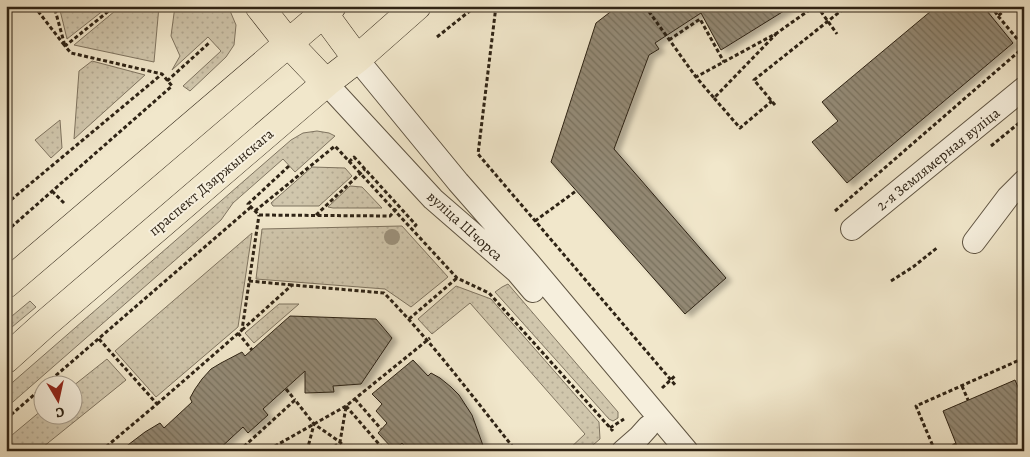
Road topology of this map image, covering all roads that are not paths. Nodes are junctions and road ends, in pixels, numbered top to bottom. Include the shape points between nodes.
1 (259, 6) edge
2 (417, 6) edge
3 (325, 9) edge
4 (288, 43) junction
5 (357, 59) junction
6 (326, 83) junction
7 (1024, 88) edge
8 (1024, 181) edge
9 (852, 229) dead end
10 (974, 242) dead end
11 (6, 284) edge
12 (6, 358) edge
13 (648, 428) junction
14 (624, 450) edge
15 (667, 451) edge
16 (686, 451) edge

1 - 4 main road, вуліца Шчорса
2 - 5 main road, праспект Дзяржынскага
3 - 4 main road
3 - 5 main road, вуліца Шчорса
4 - 6 main road, вуліца Шчорса
4 - 11 main road
5 - 6 main road, праспект Дзяржынскага
5 - 16 street, вуліца Шчорса
6 - 12 main road, праспект Дзяржынскага
6 - 13 street, вуліца Шчорса via 433,199 517,272
7 - 9 street, 2-я Землямерная вуліца
8 - 10 street
13 - 14 street
13 - 15 street, вуліца Шчорса

